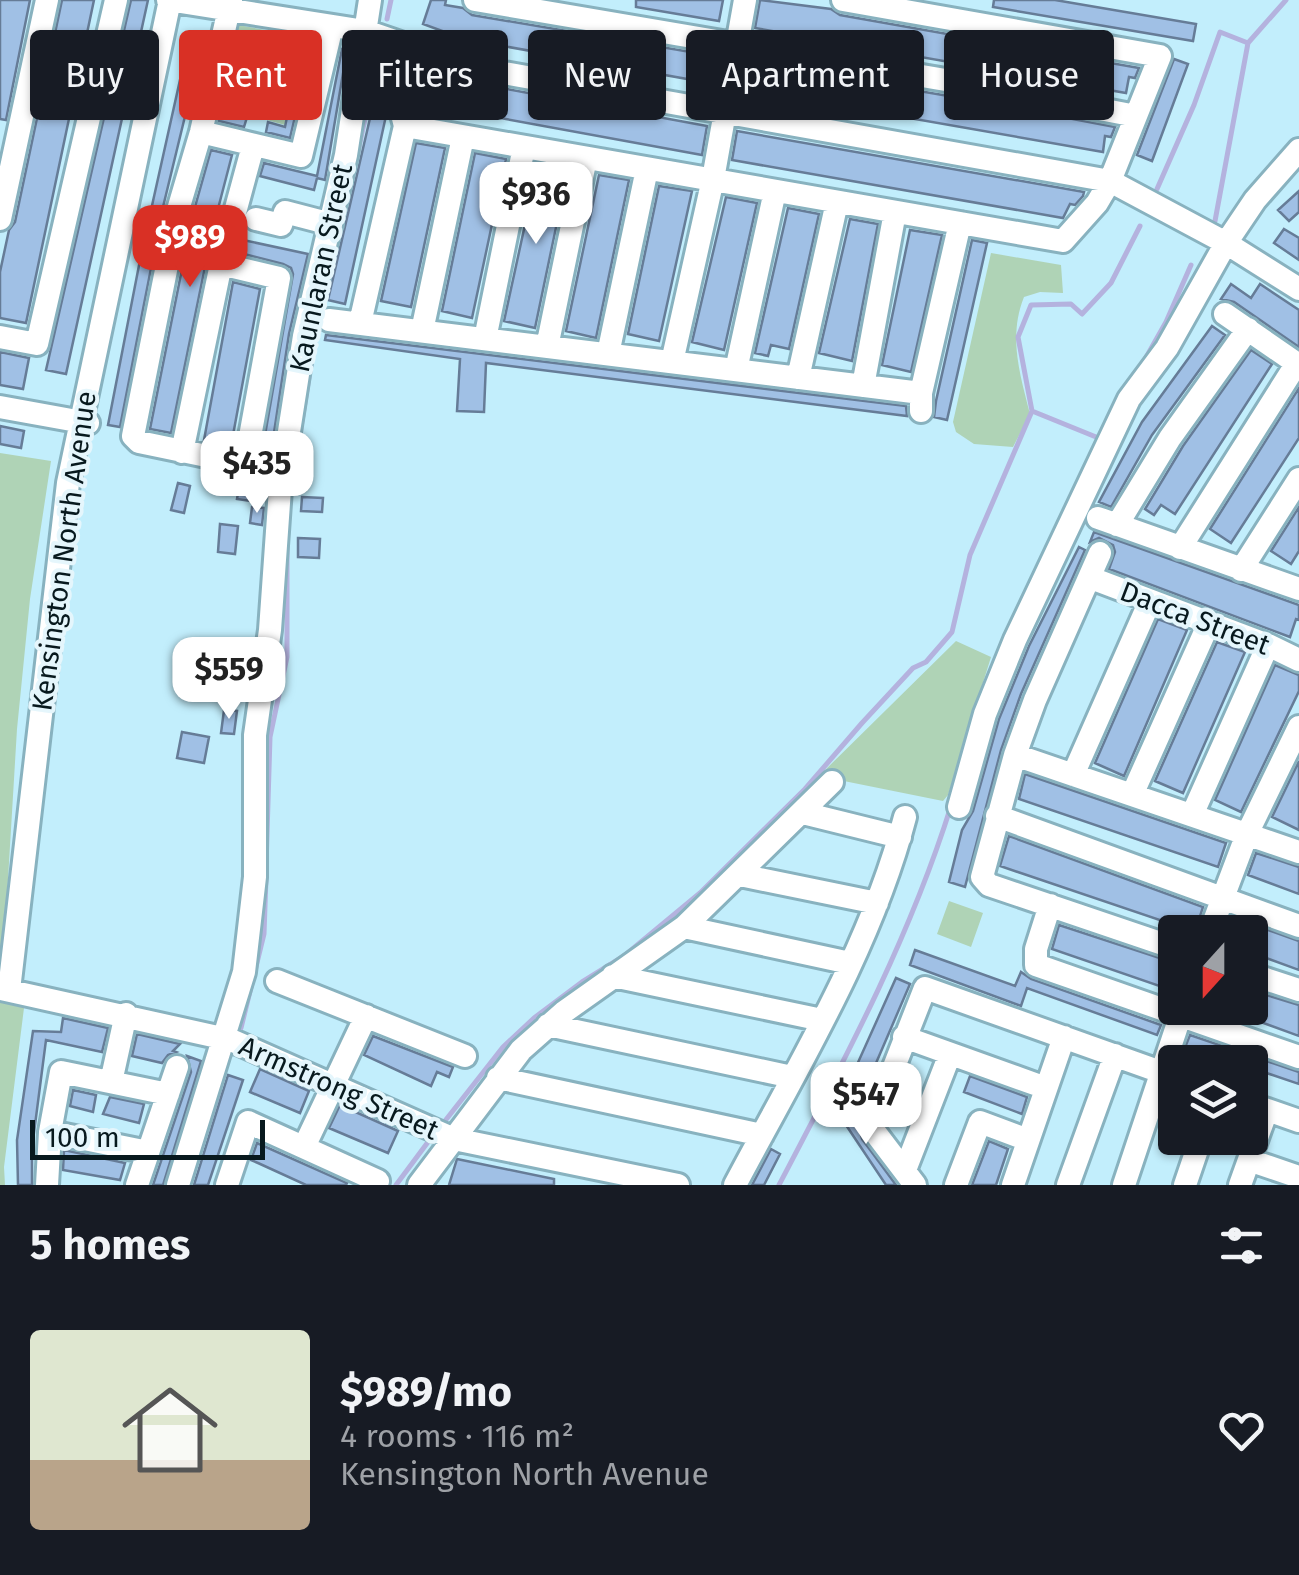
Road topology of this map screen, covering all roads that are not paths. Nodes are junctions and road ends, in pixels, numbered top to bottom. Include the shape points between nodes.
1 (46, 0) edge
2 (116, 0) edge
3 (169, 0) edge
4 (370, 0) edge
5 (745, 0) edge
6 (843, 0) edge
7 (467, 4) edge
8 (230, 5) edge
9 (332, 26) junction
10 (354, 30) edge
11 (376, 30) edge
12 (739, 30) edge
13 (686, 37) edge
14 (508, 74) edge
15 (924, 76) edge
16 (686, 105) edge
17 (1136, 116) junction
18 (351, 120) edge
19 (403, 120) edge
20 (723, 120) edge
21 (769, 120) edge
22 (404, 126) junction
23 (201, 132) junction
24 (463, 137) junction
25 (253, 146) junction
26 (524, 147) junction
27 (1299, 150) edge
28 (586, 158) junction
29 (647, 169) junction
30 (713, 179) junction
31 (1110, 180) junction
32 (775, 191) junction
33 (836, 202) junction
34 (896, 212) junction
35 (256, 218) dead end
36 (0, 219) edge
37 (960, 223) junction
38 (330, 224) junction
39 (1226, 242) junction
40 (221, 264) junction
41 (1299, 288) edge
42 (1225, 314) dead end
43 (329, 320) dead end
44 (360, 324) junction
45 (1248, 329) junction
46 (422, 331) junction
47 (0, 337) edge
48 (485, 339) junction
49 (547, 347) junction
50 (608, 354) junction
51 (672, 362) junction
52 (1298, 364) edge
53 (736, 370) junction
54 (798, 378) junction
55 (863, 386) junction
56 (0, 407) edge
57 (84, 422) junction
58 (182, 452) junction
59 (1299, 479) edge
60 (1180, 548) junction
61 (1100, 554) dead end
62 (1241, 570) junction
63 (1091, 578) junction
64 (1299, 589) edge
65 (1150, 601) junction
66 (1209, 623) junction
67 (1268, 645) junction
68 (1299, 660) edge
69 (1299, 727) edge
70 (1014, 755) junction
71 (1073, 775) junction
72 (832, 782) dead end
73 (1132, 795) junction
74 (959, 807) dead end
75 (803, 812) junction
76 (1192, 815) junction
77 (998, 816) junction
78 (1247, 834) junction
79 (1299, 852) edge
80 (740, 875) junction
81 (1222, 899) junction
82 (877, 903) junction
83 (1050, 905) junction
84 (1216, 915) edge
85 (684, 926) junction
86 (1299, 926) edge
87 (1158, 942) edge
88 (850, 963) junction
89 (613, 976) junction
90 (277, 980) dead end
91 (1268, 980) edge
92 (5, 989) edge
93 (1299, 990) edge
94 (1158, 1004) edge
95 (126, 1014) junction
96 (366, 1016) junction
97 (822, 1020) junction
98 (1216, 1025) edge
99 (548, 1026) junction
100 (904, 1037) junction
101 (1064, 1037) junction
102 (226, 1039) junction
103 (950, 1054) junction
104 (1114, 1055) junction
105 (465, 1056) dead end
106 (1299, 1057) edge
107 (178, 1067) dead end
108 (1158, 1070) edge
109 (498, 1078) junction
110 (792, 1078) junction
111 (111, 1082) junction
112 (333, 1086) junction
113 (1046, 1088) junction
114 (168, 1094) junction
115 (1158, 1099) edge
116 (1268, 1110) edge
117 (1299, 1121) edge
118 (50, 1132) junction
119 (441, 1134) junction
120 (762, 1135) junction
121 (1028, 1140) junction
122 (304, 1147) junction
123 (148, 1152) junction
124 (1195, 1155) edge
125 (1251, 1155) edge
126 (1250, 1160) junction
127 (910, 1177) edge
128 (1299, 1178) edge
129 (232, 1183) edge
130 (47, 1185) edge
131 (136, 1185) edge
132 (178, 1185) edge
133 (374, 1185) edge
134 (419, 1185) edge
135 (678, 1185) edge
136 (735, 1185) edge
137 (956, 1185) edge
138 (1012, 1185) edge
139 (1068, 1185) edge
140 (1124, 1185) edge
141 (1184, 1185) edge
142 (1240, 1185) edge

1 - 36 street
2 - 47 street via 37,344
3 - 8 street
3 - 57 street, Kensington North Avenue
4 - 11 street, Kaunlaran Street
5 - 12 street
6 - 17 street via 1160,56
7 - 13 street
8 - 9 street
8 - 23 street
9 - 10 street
9 - 25 street via 302,156
14 - 16 street
15 - 17 street
17 - 31 street
18 - 38 street, Kaunlaran Street
19 - 22 street
20 - 30 street
21 - 31 street
22 - 24 street
22 - 44 street
23 - 25 street
23 - 58 street via 178,210 133,436
24 - 26 street
24 - 46 street
25 - 40 street
26 - 28 street
26 - 48 street
27 - 39 street
28 - 29 street
28 - 49 street
29 - 30 street
29 - 50 street
30 - 32 street
30 - 51 street
31 - 37 street via 1063,241
31 - 39 street
32 - 33 street
32 - 53 street
33 - 34 street
33 - 54 street
34 - 37 street
34 - 55 street
35 - 38 street via 281,225 285,212
37 - 55 street via 921,402
38 - 102 street, Kaunlaran Street via 280,489 254,752 253,918
39 - 41 street
39 - 74 street via 1113,432 1015,640
40 - 58 street
40 - 58 street via 279,278 245,464
42 - 45 street
43 - 44 street
44 - 46 street
45 - 52 street
45 - 60 street via 1108,522
46 - 48 street
48 - 49 street
49 - 50 street
50 - 51 street
51 - 53 street
52 - 60 street
53 - 54 street
54 - 55 street
56 - 57 street
57 - 92 street, Kensington North Avenue via 68,483
59 - 62 street
60 - 62 street
61 - 63 street
62 - 64 street
63 - 65 street, Dacca Street
63 - 70 street
65 - 66 street, Dacca Street
65 - 71 street
66 - 67 street, Dacca Street
66 - 73 street
67 - 68 street, Dacca Street
67 - 76 street
69 - 78 street
70 - 71 street
70 - 77 street
71 - 73 street
72 - 75 street
73 - 76 street
75 - 80 street
75 - 82 street via 903,827
76 - 78 street
77 - 81 street
77 - 83 street via 984,882
78 - 79 street
78 - 81 street
80 - 82 street
80 - 85 street
81 - 84 street
81 - 86 street
82 - 88 street
83 - 87 street
83 - 94 street via 1036,964
85 - 88 street
85 - 89 street
88 - 97 street
89 - 97 street
89 - 99 street
90 - 96 street
91 - 93 street
92 - 95 street, Armstrong Street
95 - 102 street, Armstrong Street
95 - 111 street
96 - 105 street
96 - 112 street
97 - 110 street
98 - 106 street
99 - 109 street
99 - 110 street
100 - 101 street via 925,988
100 - 103 street
100 - 127 street via 872,1123
101 - 104 street
101 - 113 street
102 - 112 street, Armstrong Street
102 - 132 street, Kaunlaran Street
103 - 113 street
103 - 127 street
104 - 108 street
104 - 139 street
107 - 114 street
109 - 119 street
109 - 120 street
110 - 120 street
111 - 114 street
111 - 118 street via 59,1073
112 - 119 street, Armstrong Street
112 - 122 street
113 - 121 street
114 - 123 street
115 - 140 street
116 - 117 street
118 - 123 street
118 - 130 street
119 - 134 street
119 - 135 street, Armstrong Street
120 - 136 street
121 - 137 street via 980,1122
121 - 138 street
122 - 129 street via 248,1122
122 - 133 street via 378,1181
123 - 131 street
124 - 141 street
125 - 126 street
126 - 128 street
126 - 142 street

